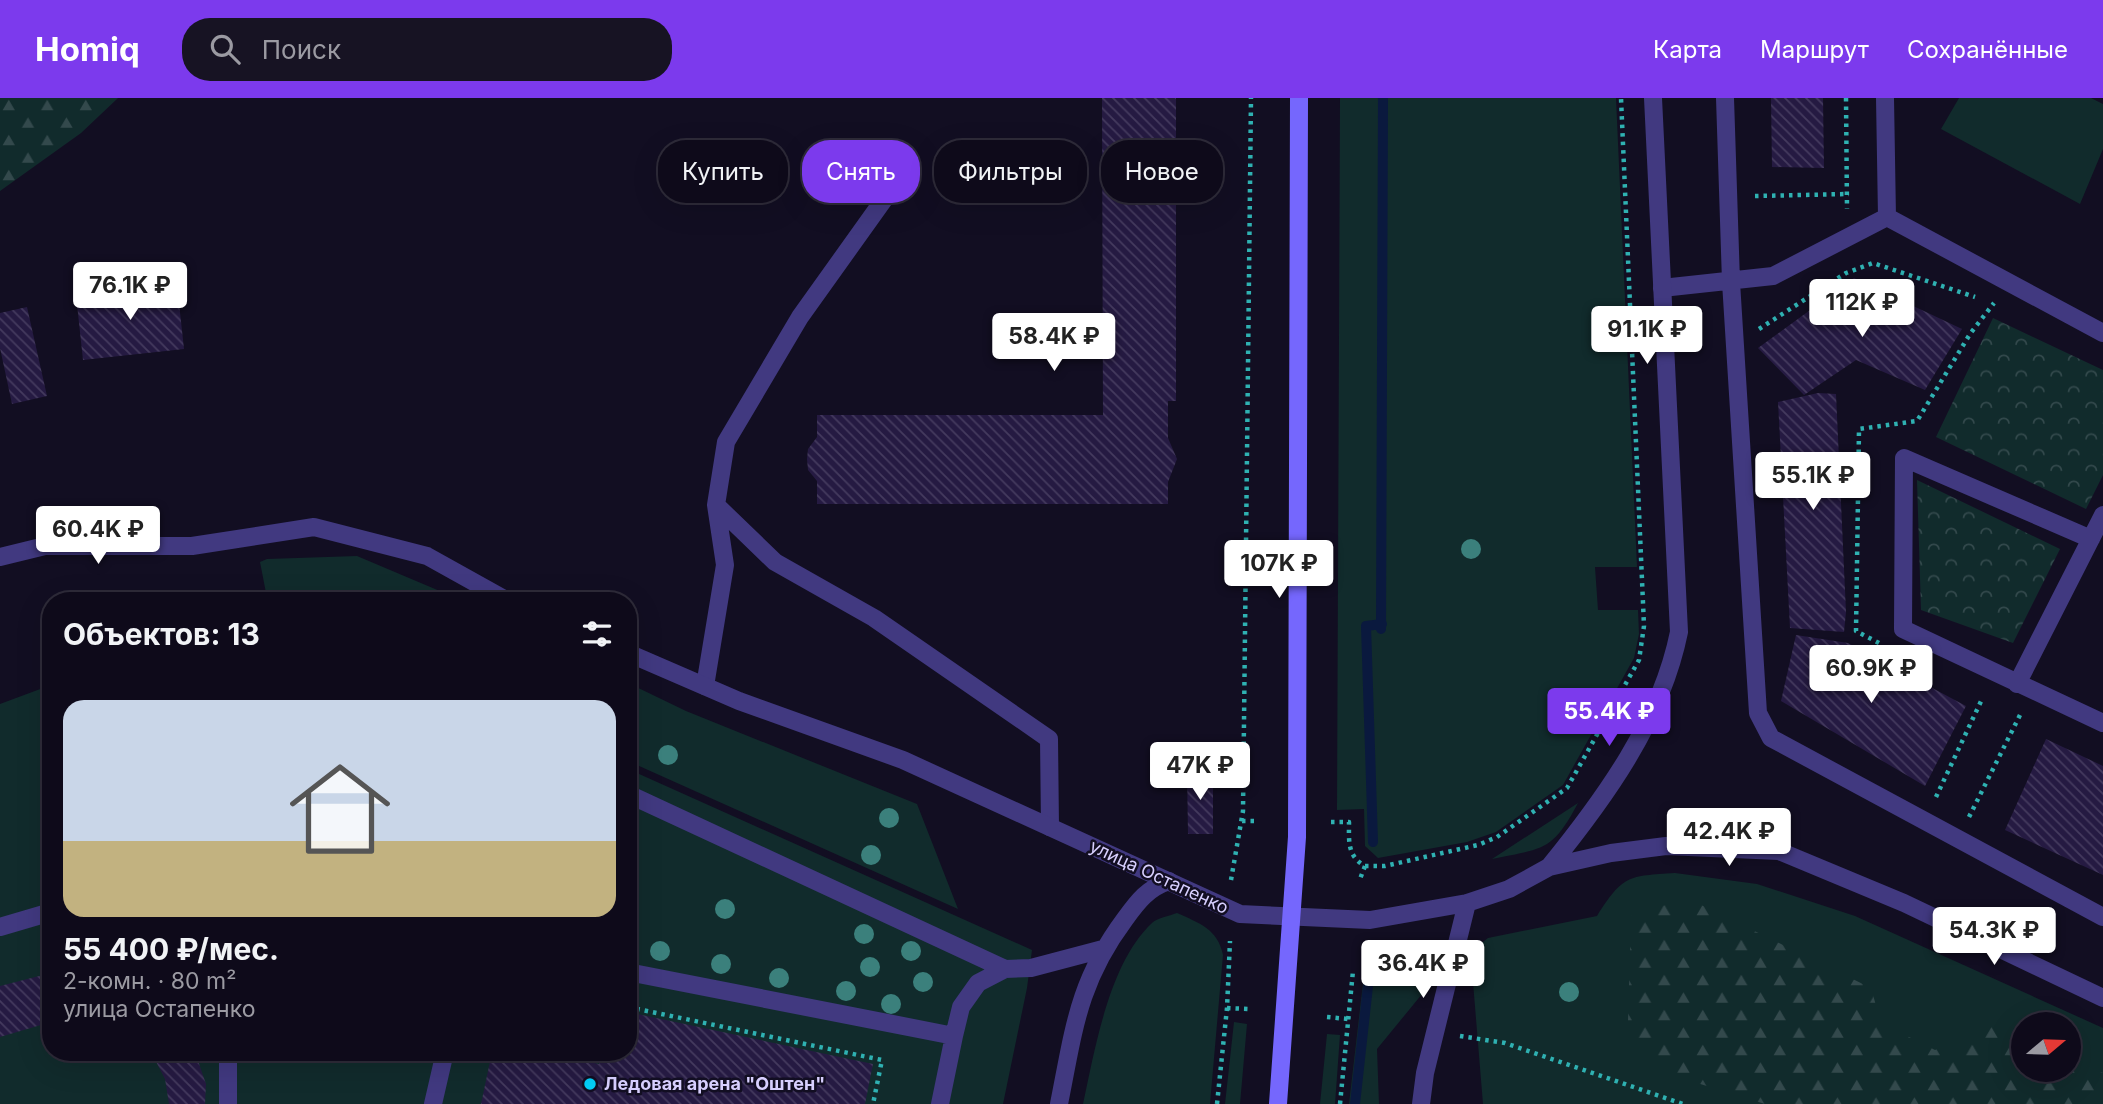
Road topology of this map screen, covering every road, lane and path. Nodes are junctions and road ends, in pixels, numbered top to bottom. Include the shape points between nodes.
1 (1251, 98) edge
2 (1299, 98) edge
3 (1621, 98) edge
4 (1653, 98) edge
5 (1725, 98) edge
6 (1846, 98) edge
7 (1885, 98) edge
8 (1849, 194) junction
9 (881, 203) edge
10 (1750, 208) dead end
11 (1886, 217) junction
12 (1844, 240) junction
13 (1846, 273) junction
14 (1731, 282) junction
15 (1662, 288) junction
16 (2006, 309) dead end
17 (2103, 333) edge
18 (1748, 336) dead end
19 (716, 505) junction
20 (2103, 515) edge
21 (2091, 539) junction
22 (0, 557) edge
23 (492, 592) edge
24 (637, 657) edge
25 (2017, 684) junction
26 (705, 686) junction
27 (1983, 697) dead end
28 (2103, 723) edge
29 (637, 798) edge
30 (1931, 808) dead end
31 (1242, 821) junction
32 (1257, 821) dead end
33 (1331, 822) dead end
34 (1050, 827) junction
35 (1365, 866) junction
36 (1549, 867) junction
37 (1231, 880) dead end
38 (1360, 880) dead end
39 (1169, 881) junction
40 (1467, 903) junction
41 (42, 915) edge
42 (1292, 917) junction
43 (2103, 917) edge
44 (0, 927) edge
45 (1230, 941) dead end
46 (1102, 949) junction
47 (1005, 970) junction
48 (1353, 971) dead end
49 (637, 974) edge
50 (2103, 998) edge
51 (637, 1009) edge
52 (1227, 1009) junction
53 (1249, 1009) dead end
54 (1326, 1017) dead end
55 (1348, 1019) junction
56 (1435, 1033) junction
57 (954, 1036) junction
58 (228, 1061) edge
59 (443, 1061) edge
60 (228, 1104) edge
61 (433, 1104) edge
62 (873, 1104) edge
63 (940, 1104) edge
64 (1059, 1104) edge
65 (1217, 1104) edge
66 (1278, 1104) edge
67 (1340, 1104) edge
68 (1421, 1104) edge
69 (1683, 1104) edge

1 - 31 path
2 - 42 main road via 1297,822
3 - 35 path via 1644,626 1639,660 1567,789 1543,808 1478,845 1385,866
4 - 15 street
5 - 14 street
6 - 8 path
7 - 11 street
8 - 10 path via 1751,196
8 - 12 path
9 - 19 street via 800,317 726,442
11 - 12 street
11 - 17 street
12 - 13 path
12 - 14 street via 1773,276
13 - 16 path via 1873,263
13 - 18 path
14 - 15 street
14 - 43 street via 1758,713 1771,738
15 - 36 street via 1679,632 1671,672 1655,709 1607,790
19 - 26 street via 725,565
19 - 34 street via 775,562 874,618 1049,739
20 - 21 street
21 - 25 street
21 - 25 street via 1904,458 1903,629
22 - 23 street via 45,546 192,546 314,527 427,556
24 - 26 street, улица Остапенко
25 - 28 street
26 - 34 street, улица Остапенко via 903,760
27 - 30 path
29 - 47 street
31 - 32 path
31 - 37 path
33 - 35 path via 1349,822 1350,850 1354,860
34 - 39 street, улица Остапенко
35 - 38 path
36 - 40 street, улица Остапенко via 1509,889
36 - 50 street, улица Остапенко via 1666,846 1780,851 1904,903
39 - 42 street, улица Остапенко via 1240,914
39 - 46 street via 1152,887
40 - 42 street, улица Остапенко via 1370,920
40 - 56 street
41 - 44 street
42 - 66 main road
45 - 52 path
46 - 47 street via 1031,968
46 - 64 street via 1080,997
47 - 57 street via 978,983 961,1007
48 - 55 path
49 - 57 street
51 - 62 path via 882,1060
52 - 53 path
52 - 65 path
54 - 55 path
55 - 67 path
56 - 68 street
56 - 69 path via 1505,1043
57 - 63 street
58 - 60 street
59 - 61 street

